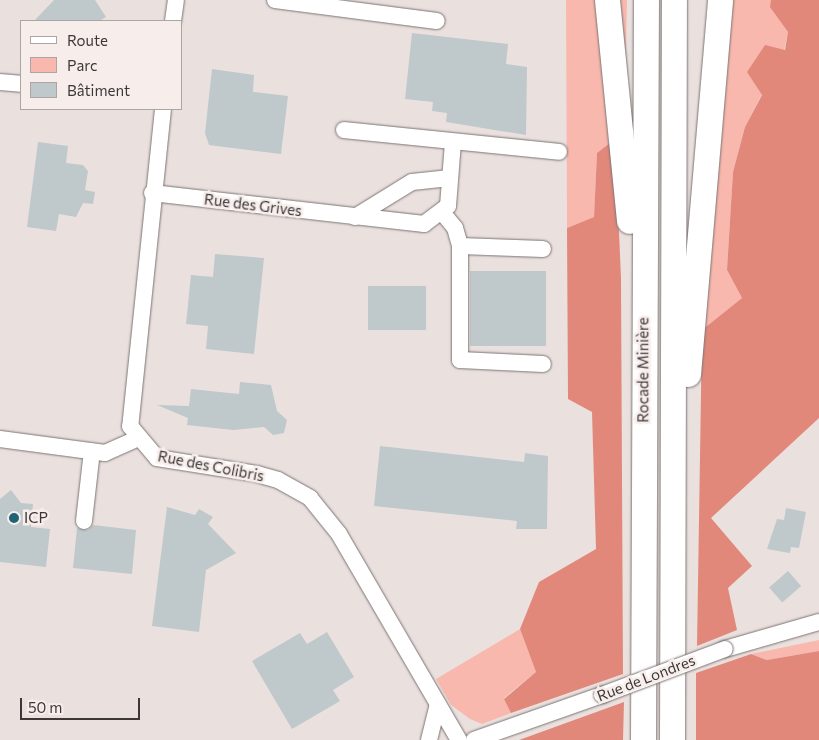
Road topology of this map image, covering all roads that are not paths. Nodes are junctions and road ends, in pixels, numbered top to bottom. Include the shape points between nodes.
1 (176, 0) edge
2 (276, 0) edge
3 (607, 0) edge
4 (646, 0) edge
5 (674, 0) edge
6 (720, 0) edge
7 (173, 20) edge
8 (437, 21) dead end
9 (0, 82) edge
10 (20, 84) edge
11 (163, 110) edge
12 (344, 130) dead end
13 (453, 142) junction
14 (559, 152) dead end
15 (450, 178) junction
16 (152, 193) junction
17 (442, 212) junction
18 (355, 217) junction
19 (460, 246) junction
20 (543, 248) dead end
21 (644, 296) junction
22 (543, 364) dead end
23 (673, 420) junction
24 (0, 439) edge
25 (137, 439) junction
26 (92, 451) junction
27 (84, 521) dead end
28 (819, 622) edge
29 (438, 704) junction
30 (428, 740) edge
31 (459, 740) edge
32 (474, 740) edge
33 (643, 740) edge
34 (672, 740) edge

1 - 7 street
2 - 8 street
3 - 21 highway via 632,263
4 - 21 highway, Rocade Minière
5 - 23 highway, Rocade Minière
6 - 23 highway via 686,395
9 - 10 street
11 - 16 street, Rue des Colibris
12 - 13 street
13 - 14 street
13 - 15 street
15 - 17 street via 450,200
15 - 18 street via 412,182
16 - 18 street, Rue des Grives
16 - 25 street, Rue des Colibris via 128,412
17 - 18 street, Rue des Grives via 413,225
17 - 19 street via 455,228
19 - 20 street
19 - 22 street via 460,360
21 - 33 highway, Rocade Minière
23 - 34 highway, Rocade Minière
24 - 26 street
25 - 26 street via 114,452
25 - 29 street, Rue des Colibris via 157,458 237,469 278,480 310,498 340,534
26 - 27 street
28 - 32 street, Rue de Londres, bridge via 725,649
29 - 30 street
29 - 31 street, Rue des Colibris

